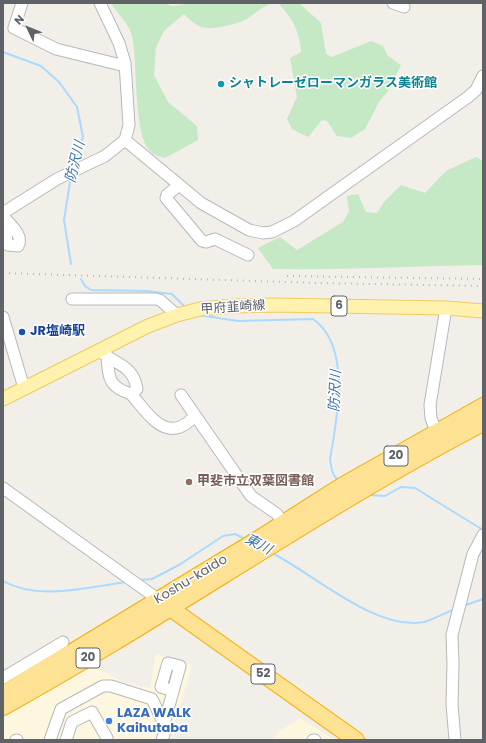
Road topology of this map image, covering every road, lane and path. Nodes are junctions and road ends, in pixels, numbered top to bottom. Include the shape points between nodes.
1 (22, 3) edge
2 (100, 3) edge
3 (393, 3) edge
4 (404, 8) dead end
5 (125, 66) junction
6 (483, 76) edge
7 (125, 140) junction
8 (179, 185) junction
9 (3, 212) edge
10 (3, 216) edge
11 (3, 223) edge
12 (248, 255) dead end
13 (72, 299) dead end
14 (446, 308) junction
15 (481, 310) edge
16 (180, 314) junction
17 (3, 317) edge
18 (103, 354) junction
19 (24, 388) junction
20 (131, 394) junction
21 (181, 395) dead end
22 (483, 397) edge
23 (3, 399) edge
24 (483, 406) edge
25 (195, 416) junction
26 (483, 423) edge
27 (483, 429) edge
28 (436, 432) junction
29 (410, 463) junction
30 (354, 487) junction
31 (3, 488) edge
32 (286, 529) junction
33 (483, 535) edge
34 (165, 604) junction
35 (63, 642) dead end
36 (3, 678) edge
37 (173, 691) dead end
38 (3, 704) edge
39 (164, 724) junction
40 (107, 738) dead end
41 (50, 740) edge
42 (66, 740) edge
43 (162, 740) edge
44 (356, 740) edge
45 (455, 740) edge

1 - 5 street via 14,28 56,49
2 - 5 street via 119,43
3 - 4 street
5 - 7 street via 129,125
6 - 8 street via 476,90 468,97 294,221 272,232 249,230 201,203
7 - 8 street
7 - 9 street via 105,156 67,174
8 - 12 street via 166,198 202,241 215,239
10 - 11 street via 20,236 18,246 8,245 6,226
13 - 16 street via 156,298
14 - 15 main road, 甲府韮崎線 / 6
14 - 16 main road, 甲府韮崎線 / 6 via 274,305 200,309
14 - 28 street via 430,405
16 - 18 main road, 甲府韮崎線 / 6 via 148,326
17 - 19 street
18 - 19 main road, 甲府韮崎線 / 6
18 - 20 street via 109,379 118,390
18 - 20 street via 121,363 136,379 137,389
19 - 23 main road, 甲府韮崎線 / 6
20 - 25 street via 159,425 169,429 180,427
21 - 25 street
22 - 28 highway
24 - 28 highway, Koshu-kaido / 20
25 - 32 street via 251,496 277,514
26 - 29 highway, Koshu-kaido / 20
27 - 29 highway via 432,455
28 - 30 highway, Koshu-kaido / 20 via 389,461
29 - 30 highway, Koshu-kaido / 20
30 - 32 highway, Koshu-kaido / 20
31 - 34 street
32 - 34 highway, Koshu-kaido / 20
33 - 45 street via 473,554 452,635
34 - 38 highway, Koshu-kaido / 20
34 - 44 highway, 52
35 - 36 street
37 - 39 street
39 - 41 street via 152,699 111,686 103,686 61,709
39 - 43 street via 166,728
40 - 42 street via 92,712 72,722

